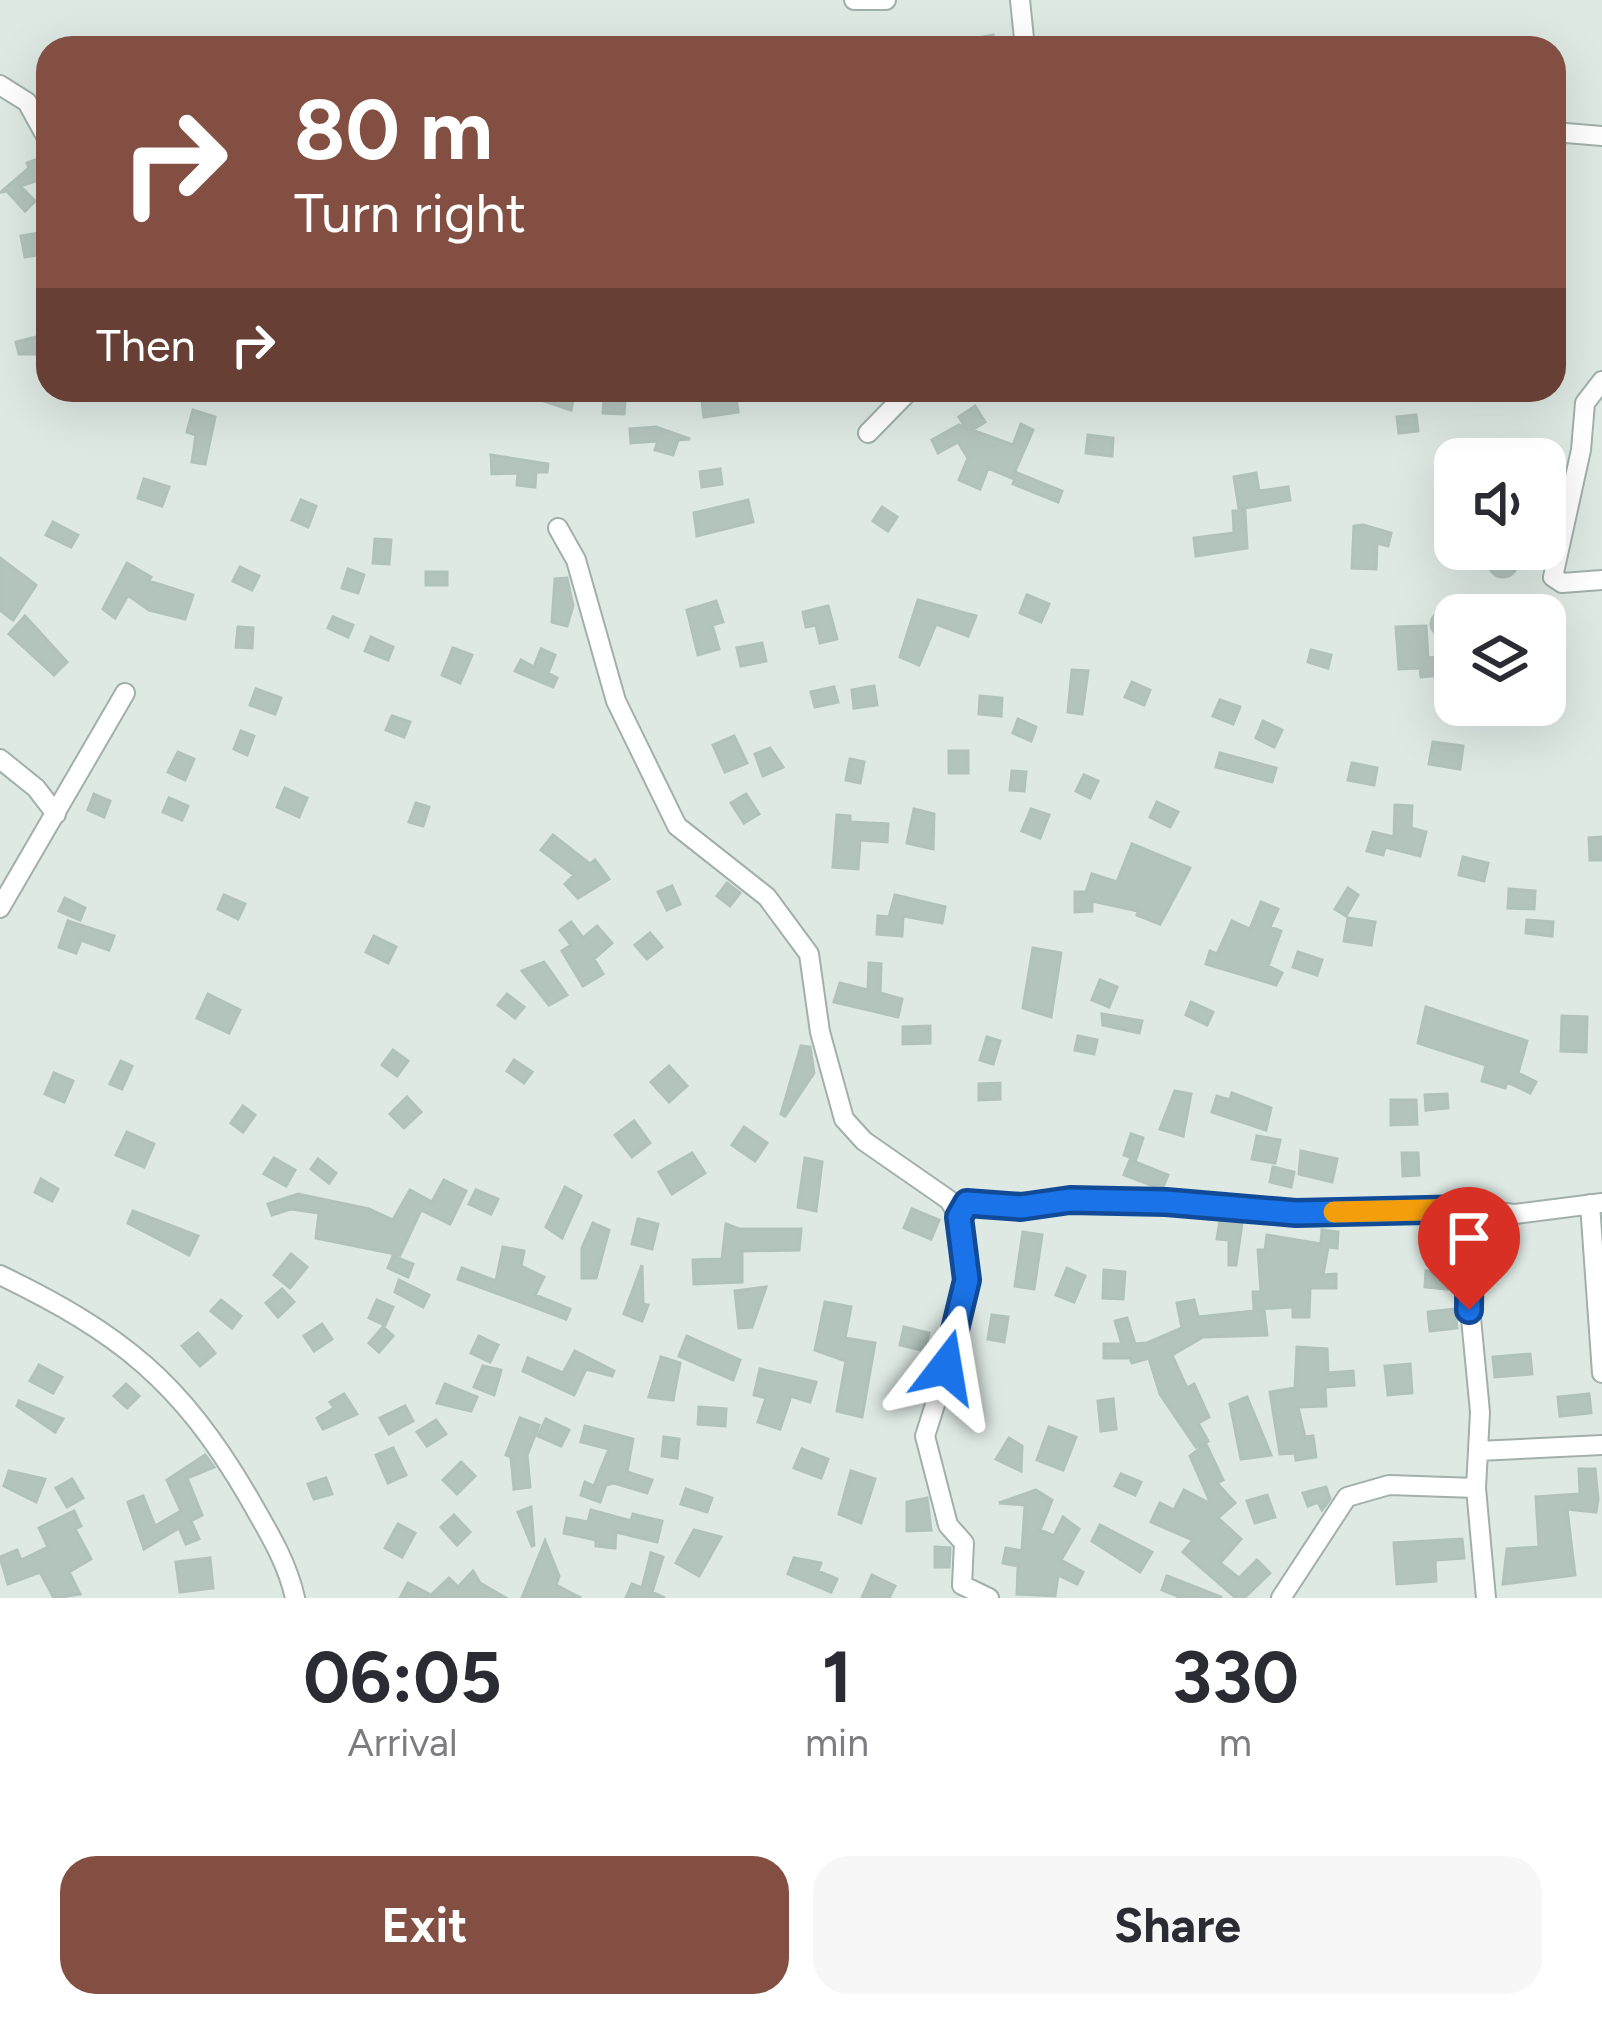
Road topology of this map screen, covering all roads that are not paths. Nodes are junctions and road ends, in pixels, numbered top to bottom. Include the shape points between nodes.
1 (854, 0) edge
2 (886, 0) edge
3 (1020, 0) edge
4 (1028, 36) edge
5 (0, 85) edge
6 (36, 119) edge
7 (1566, 133) edge
8 (1602, 136) edge
9 (1602, 381) edge
10 (898, 402) edge
11 (868, 433) dead end
12 (558, 528) dead end
13 (1602, 580) edge
14 (125, 693) dead end
15 (0, 760) edge
16 (56, 814) junction
17 (0, 908) edge
18 (1596, 1204) edge
19 (1470, 1209) junction
20 (959, 1217) junction
21 (0, 1275) edge
22 (1602, 1373) edge
23 (1602, 1445) edge
24 (1478, 1451) junction
25 (1476, 1488) junction
26 (295, 1598) edge
27 (989, 1598) edge
28 (1281, 1598) edge
29 (1486, 1598) edge

1 - 2 street
3 - 4 street
5 - 6 street
7 - 8 street
9 - 13 street via 1585,403 1552,577
10 - 11 street
12 - 20 street via 576,560 616,701 677,826 767,897 809,954 844,1119 937,1189
14 - 16 street
15 - 16 street
16 - 17 street
18 - 19 street via 1515,1214
18 - 22 street
19 - 20 street via 1296,1213 982,1200 967,1203
19 - 24 street
20 - 27 street via 967,1280 925,1436 948,1525 964,1543 962,1585
21 - 26 street via 111,1336 174,1388 272,1538
23 - 24 street
24 - 25 street
25 - 28 street via 1389,1485 1347,1497
25 - 29 street

